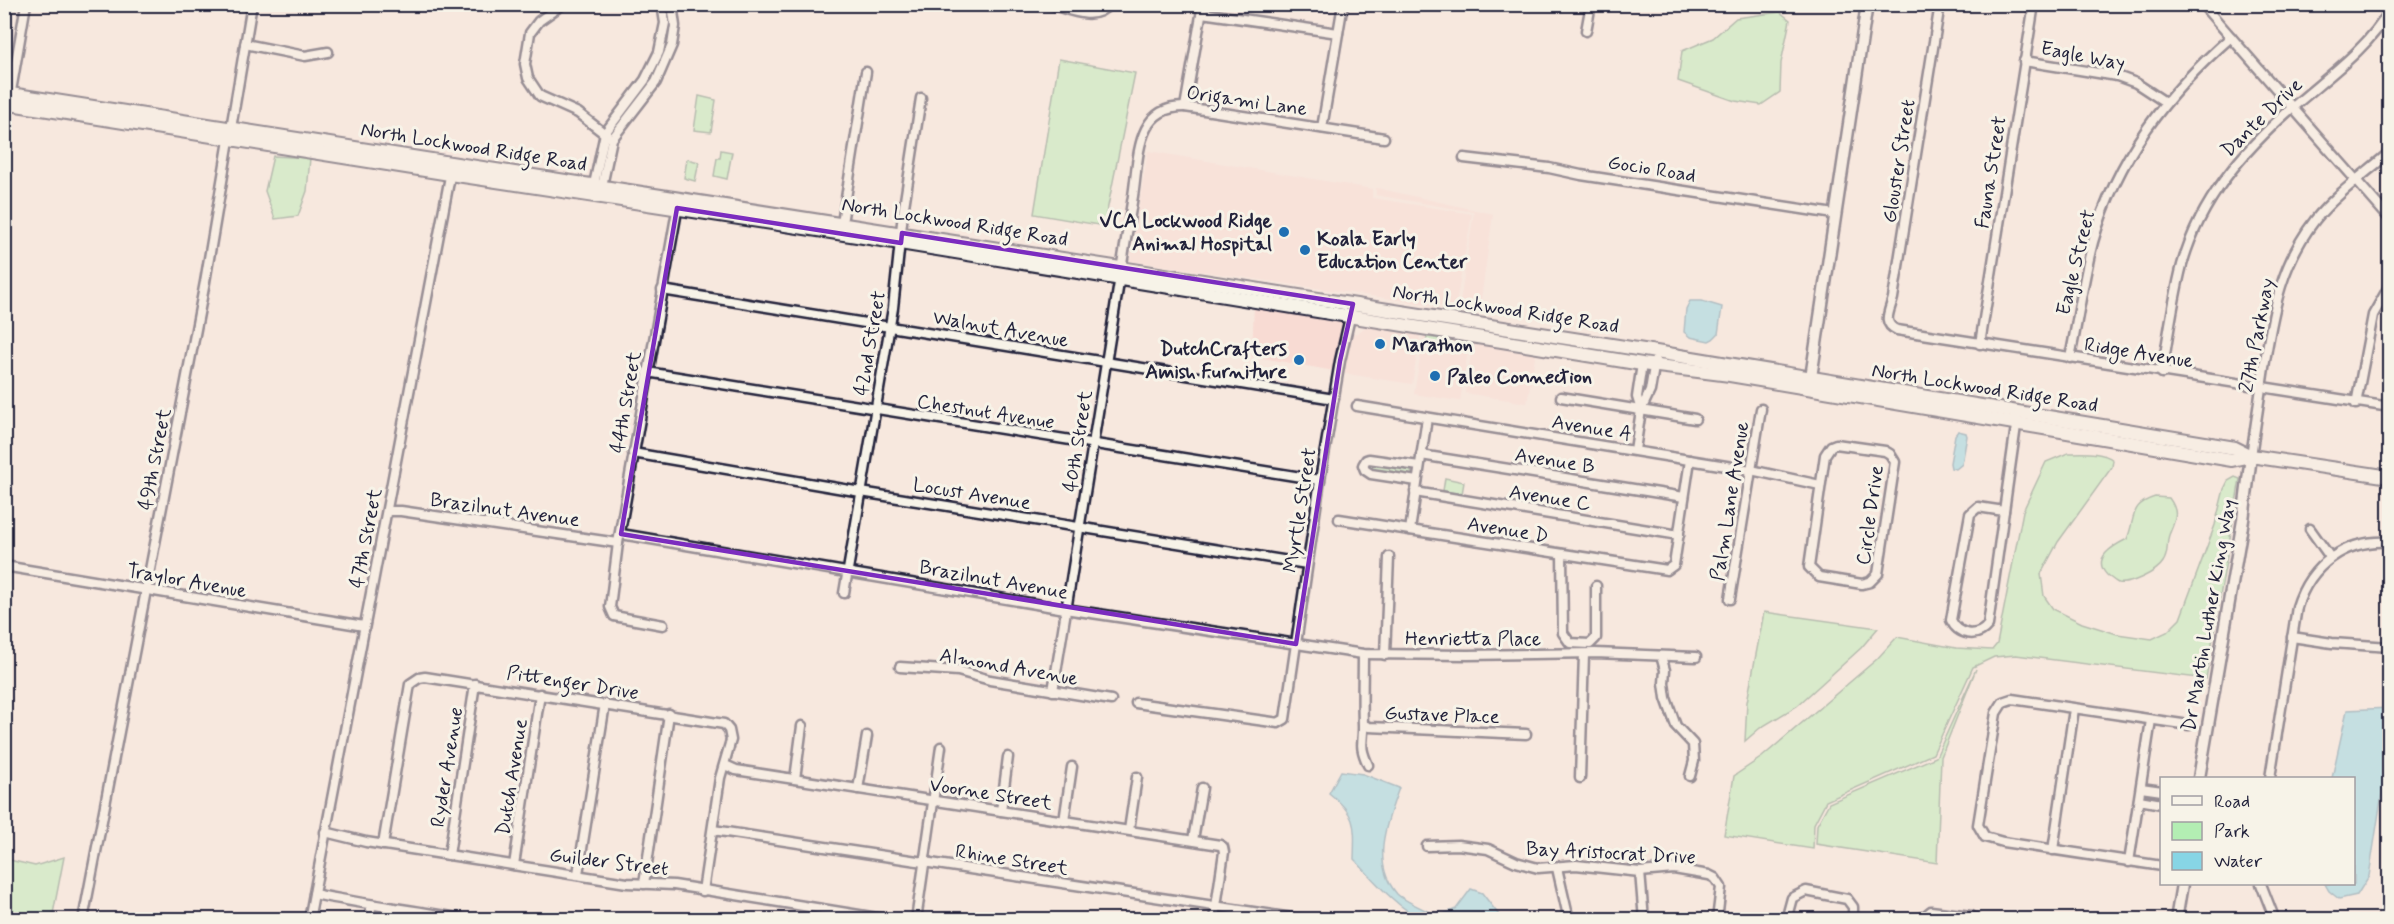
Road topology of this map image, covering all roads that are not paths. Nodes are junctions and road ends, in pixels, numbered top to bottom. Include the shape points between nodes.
1 (26, 4) edge
2 (252, 4) edge
3 (662, 4) edge
4 (672, 4) edge
5 (1049, 4) edge
6 (1109, 4) edge
7 (1343, 4) edge
8 (1591, 4) edge
9 (1867, 4) edge
10 (1940, 4) edge
11 (2034, 4) edge
12 (2202, 4) edge
13 (559, 7) edge
14 (1202, 8) edge
15 (2390, 10) edge
16 (1586, 31) dead end
17 (1338, 33) junction
18 (2231, 38) junction
19 (244, 44) junction
20 (328, 52) dead end
21 (2024, 61) junction
22 (866, 72) dead end
23 (8, 98) edge
24 (921, 98) dead end
25 (2165, 102) junction
26 (1185, 107) junction
27 (2292, 107) junction
28 (1322, 128) junction
29 (4, 132) edge
30 (230, 133) junction
31 (608, 136) junction
32 (1384, 138) dead end
33 (2390, 152) edge
34 (1464, 158) dead end
35 (451, 168) junction
36 (2357, 181) junction
37 (597, 190) junction
38 (1133, 196) joint
39 (678, 203) junction
40 (1834, 214) junction
41 (2390, 219) edge
42 (842, 223) junction
43 (901, 238) junction
44 (1120, 273) junction
45 (2390, 285) edge
46 (662, 290) junction
47 (1352, 310) junction
48 (1888, 322) joint
49 (889, 326) junction
50 (1980, 344) junction
51 (2070, 358) junction
52 (1650, 359) junction
53 (1107, 363) junction
54 (647, 372) junction
55 (2162, 373) junction
56 (1810, 384) junction
57 (2261, 389) junction
58 (1561, 397) dead end
59 (1334, 399) junction
60 (2356, 404) junction
61 (1357, 406) dead end
62 (2390, 408) edge
63 (1761, 409) dead end
64 (874, 410) junction
65 (1641, 410) junction
66 (1427, 418) junction
67 (2017, 418) junction
68 (1695, 419) dead end
69 (1092, 445) junction
70 (1635, 450) junction
71 (633, 453) junction
72 (1421, 455) junction
73 (2251, 456) junction
74 (1690, 460) junction
75 (1419, 466) junction
76 (1751, 470) junction
77 (2390, 477) edge
78 (1320, 480) junction
79 (1417, 481) junction
80 (1820, 485) junction
81 (861, 492) junction
82 (1415, 492) junction
83 (1684, 497) junction
84 (387, 511) junction
85 (2004, 511) junction
86 (1339, 519) dead end
87 (1080, 527) junction
88 (2310, 529) dead end
89 (1410, 530) junction
90 (621, 534) junction
91 (1679, 535) junction
92 (2390, 542) edge
93 (618, 543) junction
94 (1562, 554) junction
95 (1389, 557) dead end
96 (2330, 557) junction
97 (1307, 564) junction
98 (4, 566) edge
99 (848, 571) junction
100 (1596, 586) dead end
101 (146, 589) junction
102 (844, 594) dead end
103 (1730, 599) dead end
104 (1065, 609) junction
105 (663, 625) dead end
106 (364, 627) junction
107 (2292, 637) junction
108 (1296, 644) junction
109 (2390, 647) edge
110 (1363, 654) junction
111 (1584, 654) junction
112 (1385, 655) junction
113 (1661, 656) junction
114 (1696, 657) dead end
115 (900, 667) dead end
116 (475, 684) junction
117 (1053, 691) junction
118 (540, 694) junction
119 (1111, 700) dead end
120 (1136, 703) dead end
121 (605, 704) junction
122 (2074, 709) junction
123 (669, 714) junction
124 (2151, 720) junction
125 (1364, 725) junction
126 (2189, 725) dead end
127 (802, 726) dead end
128 (1526, 734) dead end
129 (867, 736) dead end
130 (941, 747) dead end
131 (1008, 757) dead end
132 (725, 765) junction
133 (1368, 765) dead end
134 (1072, 767) dead end
135 (1690, 776) dead end
136 (1137, 777) dead end
137 (2199, 777) edge
138 (2270, 777) edge
139 (1580, 778) dead end
140 (795, 779) junction
141 (1202, 788) dead end
142 (2141, 788) junction
143 (858, 789) junction
144 (2160, 791) edge
145 (2139, 800) junction
146 (934, 801) junction
147 (2160, 804) edge
148 (1001, 811) junction
149 (1064, 821) junction
150 (713, 830) junction
151 (1129, 830) junction
152 (325, 832) junction
153 (1193, 840) junction
154 (383, 845) junction
155 (1427, 846) dead end
156 (2053, 850) junction
157 (449, 855) junction
158 (924, 862) junction
159 (2129, 862) junction
160 (514, 865) junction
161 (2160, 866) edge
162 (1557, 868) junction
163 (1640, 872) junction
164 (578, 874) junction
165 (644, 884) junction
166 (2182, 885) edge
167 (2261, 885) edge
168 (703, 891) junction
169 (314, 894) junction
170 (371, 906) junction
171 (1216, 906) junction
172 (82, 920) edge
173 (309, 920) edge
174 (370, 920) edge
175 (468, 920) edge
176 (890, 920) edge
177 (915, 920) edge
178 (1214, 920) edge
179 (1306, 920) edge
180 (1569, 920) edge
181 (1644, 920) edge
182 (1717, 920) edge
183 (1786, 920) edge
184 (1853, 920) edge
185 (1920, 920) edge
186 (1977, 920) edge
187 (2176, 920) edge
188 (2275, 920) edge

1 - 23 street
2 - 19 street, 49th Street
3 - 31 street via 665,23 659,52
4 - 31 street via 674,35 656,82
5 - 6 street via 1089,15 1101,13
7 - 17 street
8 - 16 street
9 - 40 street
10 - 48 street, Glouster Street
11 - 21 street, Fauna Street
12 - 18 street
13 - 31 street via 530,33 525,64 528,78 540,96 578,113
14 - 17 street
14 - 26 street
15 - 27 street, Dante Drive via 2365,43
17 - 28 street
18 - 25 street, Eagle Street
18 - 27 street
19 - 20 street via 305,56
19 - 30 street, 49th Street
21 - 25 street, Eagle Way via 2116,76 2136,83
21 - 50 street, Fauna Street
22 - 42 street
23 - 29 street
23 - 30 main road, North Lockwood Ridge Road
24 - 43 street, 42nd Street
25 - 51 street, Eagle Street via 2130,154 2102,214 2086,270
26 - 28 street, Origami Lane
26 - 38 street, Origami Lane via 1161,110 1147,125
27 - 36 street
27 - 55 street, Dante Drive via 2240,158 2215,192 2195,230 2177,285
28 - 32 street, Origami Lane
30 - 35 main road, North Lockwood Ridge Road
30 - 101 street, 49th Street
31 - 37 street
33 - 36 street, 27th Parkway
34 - 40 street, Gocio Road
35 - 37 main road, North Lockwood Ridge Road
35 - 84 street, 47th Street
36 - 41 street
36 - 57 street, 27th Parkway via 2316,219 2289,263 2274,306
37 - 39 main road, North Lockwood Ridge Road
38 - 44 street, 40th Street
39 - 42 main road, North Lockwood Ridge Road
39 - 43 main road, North Lockwood Ridge Road
39 - 46 street, 44th Street
40 - 56 street
42 - 43 main road, North Lockwood Ridge Road
43 - 44 main road, North Lockwood Ridge Road
43 - 49 street, 42nd Street
44 - 47 main road, North Lockwood Ridge Road
44 - 53 street, 40th Street
45 - 60 street via 2373,315
46 - 49 street, Walnut Avenue
46 - 54 street, 44th Street
47 - 52 main road, North Lockwood Ridge Road
47 - 59 street, Myrtle Street
48 - 50 street, Ridge Avenue via 1895,330
49 - 53 street, Walnut Avenue
49 - 64 street, 42nd Street
50 - 51 street, Ridge Avenue
51 - 55 street, Ridge Avenue
52 - 56 main road, North Lockwood Ridge Road
52 - 56 main road, North Lockwood Ridge Road via 1708,361
52 - 65 street via 1637,397
53 - 59 street, Walnut Avenue
53 - 69 street, 40th Street
54 - 64 street, Chestnut Avenue
54 - 71 street, 44th Street
55 - 57 street, Ridge Avenue
56 - 67 main road, North Lockwood Ridge Road
57 - 60 street, Ridge Avenue
57 - 73 street, 27th Parkway
58 - 65 street
59 - 78 street, Myrtle Street
60 - 62 street, Ridge Avenue
61 - 66 street, Avenue A
63 - 76 street, Palm Lane Avenue
64 - 69 street, Chestnut Avenue
64 - 81 street, 42nd Street
65 - 68 street
65 - 70 street
66 - 70 street, Avenue A
66 - 72 street
67 - 73 main road, North Lockwood Ridge Road via 2235,448
67 - 85 street
69 - 78 street, Chestnut Avenue
69 - 87 street, 40th Street
70 - 74 street, Avenue A
71 - 81 street, Locust Avenue
71 - 90 street, 44th Street
72 - 75 street
72 - 83 street, Avenue B
73 - 77 main road, North Lockwood Ridge Road
73 - 137 street, Dr Martin Luther King Way
74 - 76 street, Avenue A
74 - 83 street
75 - 79 street
75 - 79 street via 1369,459 1363,465 1371,474
76 - 80 street, Avenue A
76 - 103 street, Palm Lane Avenue
78 - 97 street, Myrtle Street
79 - 82 street
80 - 80 street, Circle Drive via 1809,567 1819,577 1870,582 1878,574 1895,469 1893,458 1885,451 1836,444 1825,455
81 - 87 street, Locust Avenue
81 - 99 street, 42nd Street
82 - 89 street
82 - 91 street, Avenue C
83 - 91 street
84 - 93 street, Brazilnut Avenue
84 - 106 street, 47th Street
85 - 85 street via 1978,507 1970,514 1951,620 1963,632 1980,633 1988,625
86 - 89 street, Avenue D
87 - 97 street, Locust Avenue
87 - 104 street, 40th Street
88 - 96 street
89 - 94 street, Avenue D
90 - 93 street, 44th Street
90 - 99 street, Brazilnut Avenue
91 - 94 street, Avenue D via 1672,568 1664,571
92 - 96 street via 2351,546
93 - 105 street, 44th Street via 611,614
94 - 100 street via 1563,633 1570,643 1590,644 1596,638
95 - 112 street
96 - 107 street via 2303,589
97 - 108 street, Myrtle Street
98 - 101 street, Traylor Avenue
99 - 102 street, 42nd Street
99 - 104 street, Brazilnut Avenue
101 - 106 street, Traylor Avenue
101 - 172 street, 49th Street
104 - 108 street, Brazilnut Avenue
104 - 117 street, 40th Street
106 - 152 street, 47th Street
107 - 109 street
107 - 138 street
108 - 110 street, Brazilnut Avenue
108 - 120 street, Myrtle Street via 1287,716 1282,721
110 - 112 street, Henrietta Place
110 - 125 street
111 - 112 street, Henrietta Place
111 - 113 street, Henrietta Place
111 - 139 street
113 - 114 street, Henrietta Place
113 - 135 street via 1666,698 1676,726 1693,744
115 - 117 street, Almond Avenue via 958,671
116 - 118 street, Pittenger Drive
116 - 154 street, Pittenger Drive via 425,676 408,689
116 - 157 street, Ryder Avenue
117 - 119 street, Almond Avenue
118 - 121 street, Pittenger Drive
118 - 160 street, Dutch Avenue
121 - 123 street, Pittenger Drive
121 - 164 street
122 - 124 street
122 - 156 street
122 - 156 street via 2012,699 2003,702 1996,713 1978,825 1985,837
123 - 132 street, Pittenger Drive via 724,724 731,736
123 - 165 street
124 - 126 street
124 - 142 street
125 - 128 street, Gustave Place
125 - 133 street, Gustave Place via 1362,752
127 - 140 street
129 - 143 street
130 - 146 street
131 - 148 street
132 - 140 street, Voorne Street
132 - 150 street, Pittenger Drive
134 - 149 street
136 - 151 street
140 - 143 street, Voorne Street
141 - 153 street
142 - 144 street
142 - 145 street
143 - 146 street, Voorne Street
145 - 147 street
145 - 159 street
146 - 148 street, Voorne Street
146 - 158 street
148 - 149 street, Voorne Street
149 - 151 street, Voorne Street
150 - 158 street, Rhine Street
150 - 168 street, Pittenger Drive
151 - 153 street, Voorne Street
152 - 154 street, Guilder Street
152 - 169 street, 47th Street
153 - 171 street, Voorne Street via 1223,847
154 - 157 street, Guilder Street
155 - 162 street, Bay Aristocrat Drive via 1479,847 1525,866
156 - 159 street
157 - 160 street, Guilder Street
158 - 171 street, Rhine Street
158 - 177 street
159 - 161 street
160 - 164 street, Guilder Street
162 - 163 street, Bay Aristocrat Drive via 1576,865
162 - 180 street
163 - 181 street
163 - 182 street, Bay Aristocrat Drive via 1674,869 1715,878 1722,891
164 - 165 street, Guilder Street
165 - 168 street, Guilder Street
166 - 187 street
167 - 188 street
168 - 176 street, Guilder Street
169 - 170 street
169 - 173 street, 47th Street
170 - 174 street
170 - 175 street
171 - 178 street
171 - 179 street, Rhine Street
183 - 184 street via 1792,898 1806,891 1847,899 1853,907
185 - 186 street via 1937,911

